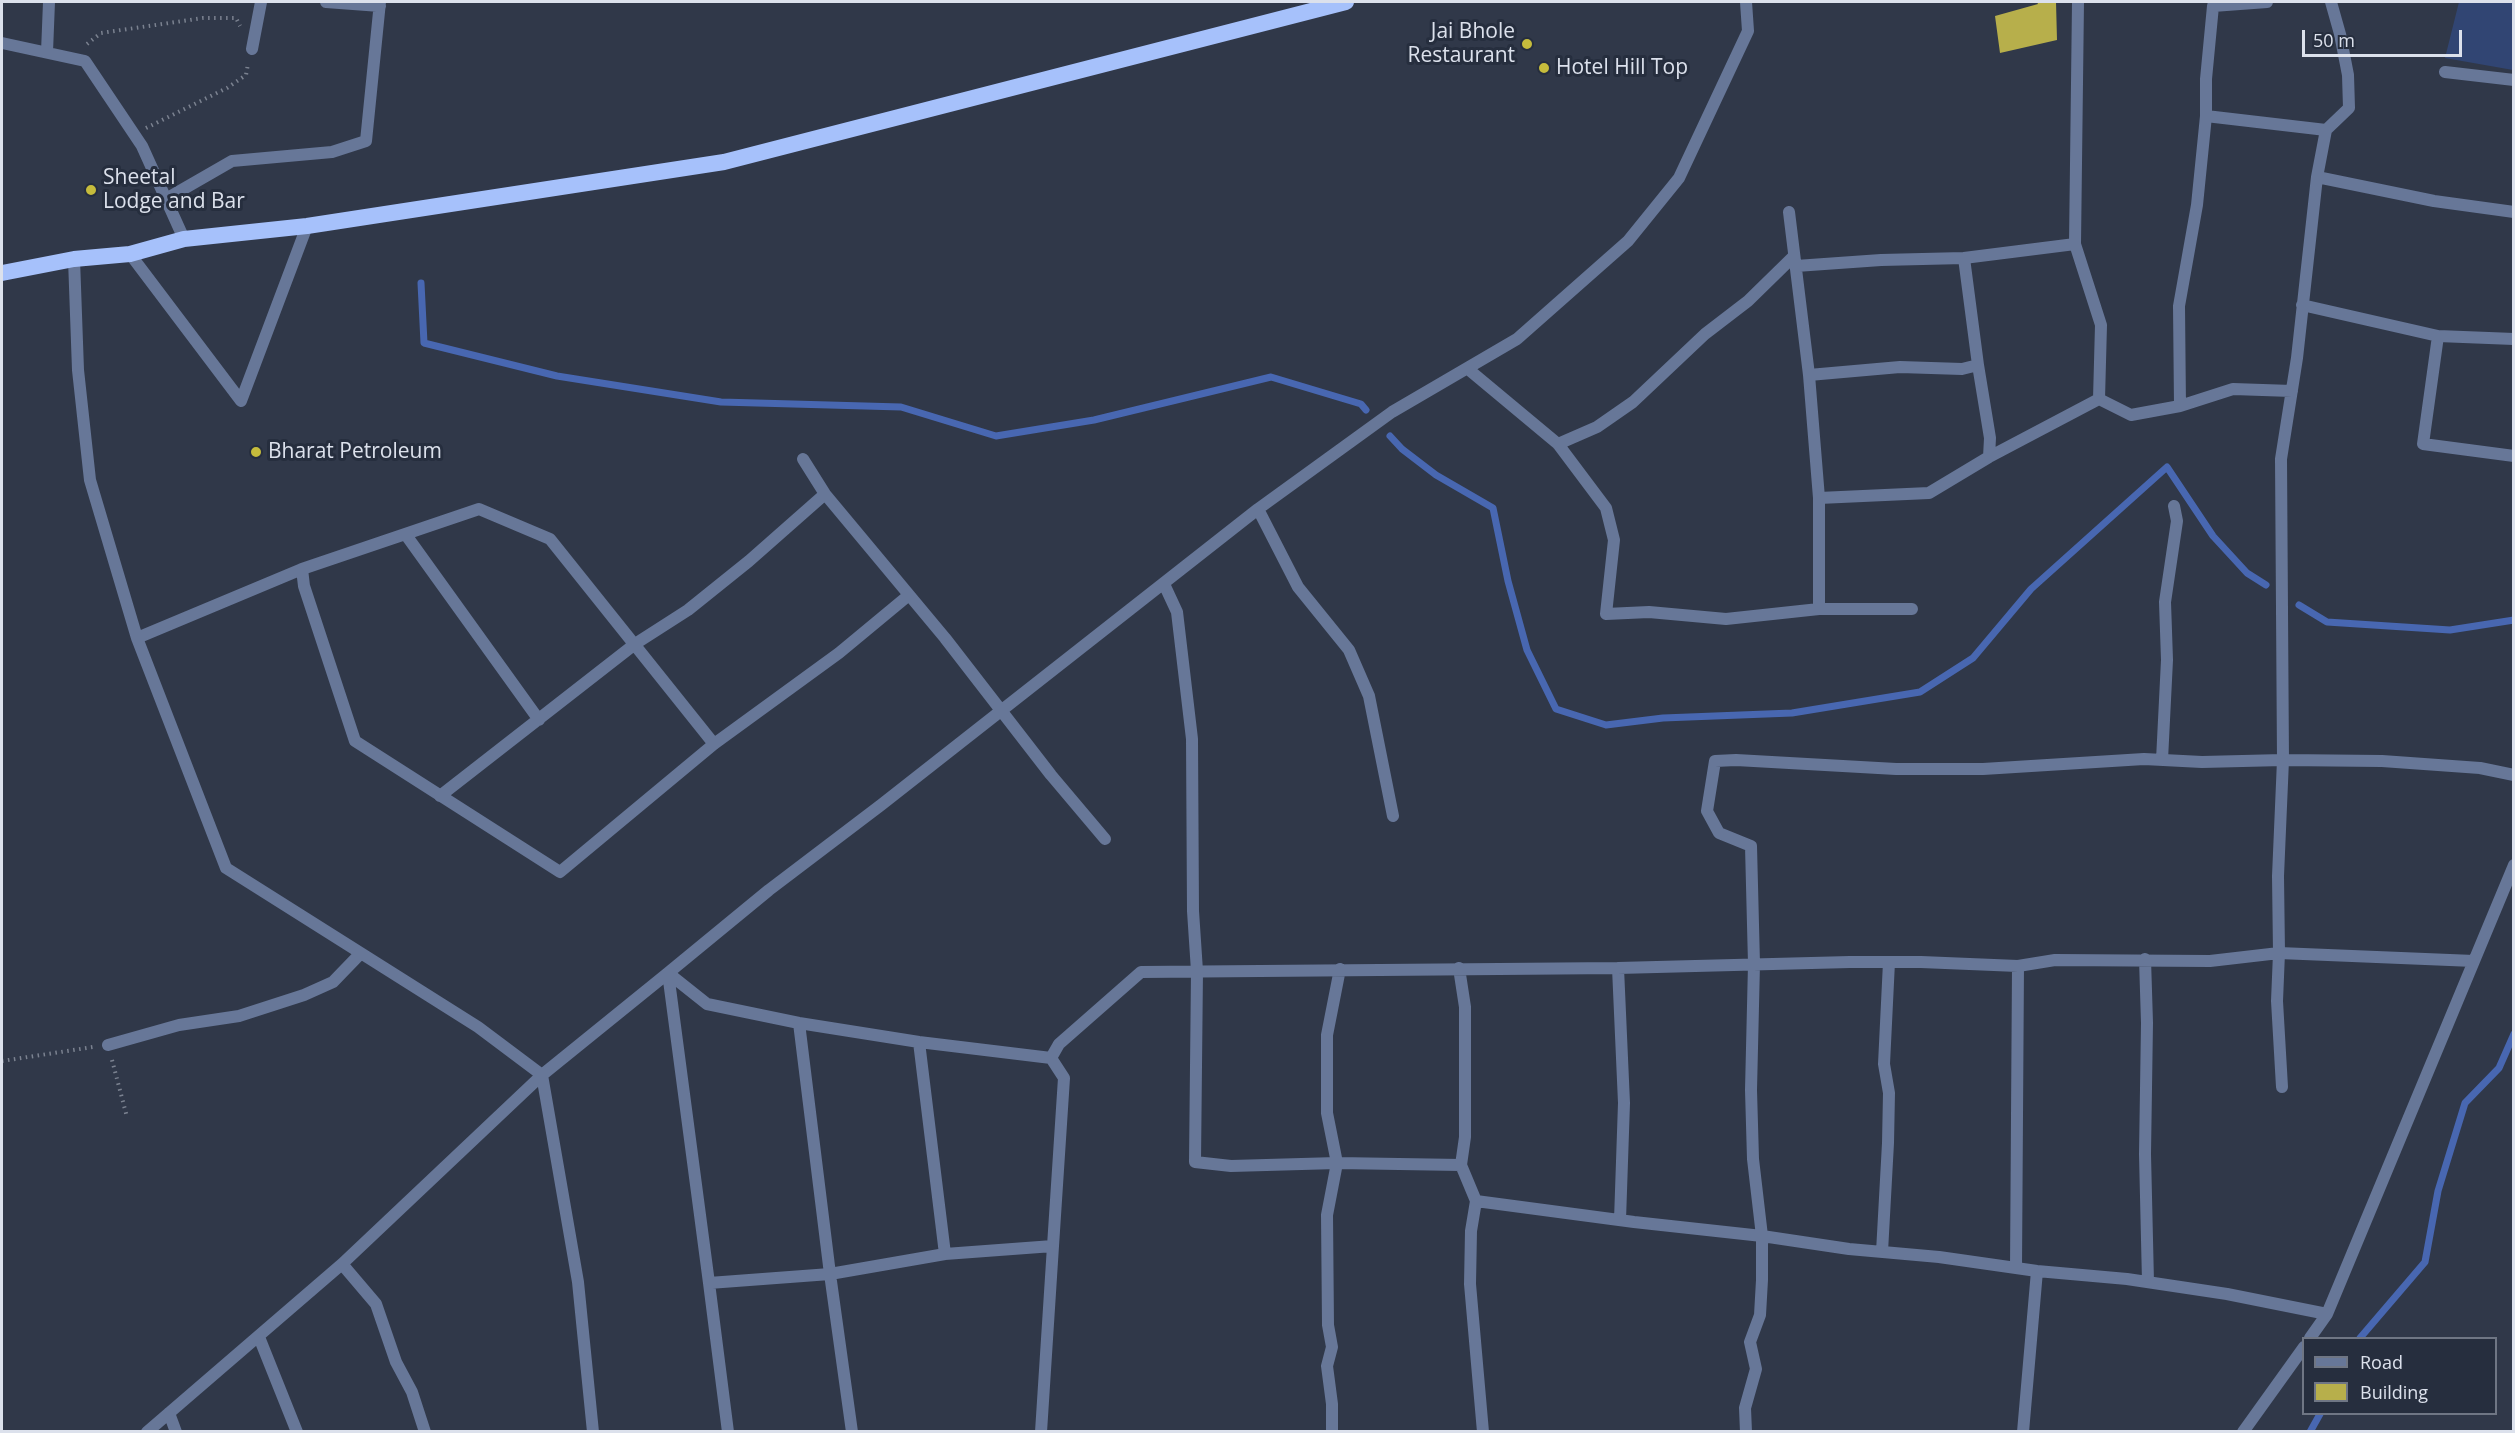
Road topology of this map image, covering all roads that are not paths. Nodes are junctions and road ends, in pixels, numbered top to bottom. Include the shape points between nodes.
1 (50, 2) edge
2 (261, 2) edge
3 (326, 2) edge
4 (1346, 2) edge
5 (1746, 2) edge
6 (2078, 2) edge
7 (2267, 2) edge
8 (2331, 2) edge
9 (380, 4) edge
10 (2, 44) edge
11 (252, 49) road end
12 (47, 52) junction
13 (2445, 72) dead end
14 (2514, 80) edge
15 (2206, 116) junction
16 (2326, 130) junction
17 (2317, 177) junction
18 (166, 199) junction
19 (1789, 212) dead end
20 (2514, 212) edge
21 (307, 226) junction
22 (184, 239) junction
23 (2075, 244) junction
24 (130, 254) junction
25 (1964, 258) junction
26 (74, 259) junction
27 (1795, 261) junction
28 (2, 273) edge
29 (2302, 305) junction
30 (2438, 336) junction
31 (2514, 339) edge
32 (1978, 365) junction
33 (1468, 369) junction
34 (1809, 375) junction
35 (2292, 391) junction
36 (2099, 399) junction
37 (2180, 406) junction
38 (1558, 444) junction
39 (2514, 456) edge
40 (1989, 457) junction
41 (803, 459) dead end
42 (825, 494) junction
43 (1819, 498) junction
44 (2174, 506) dead end
45 (1258, 509) junction
46 (406, 535) junction
47 (302, 569) junction
48 (1164, 584) junction
49 (909, 595) junction
50 (1819, 609) junction
51 (1912, 609) dead end
52 (137, 638) junction
53 (635, 644) junction
54 (1001, 710) junction
55 (538, 720) junction
56 (714, 744) junction
57 (2283, 759) junction
58 (2162, 760) junction
59 (2514, 775) edge
60 (440, 796) junction
61 (1393, 816) dead end
62 (1105, 838) dead end
63 (2514, 865) edge
64 (2279, 953) junction
65 (360, 954) junction
66 (2145, 959) junction
67 (2474, 961) junction
68 (1889, 962) junction
69 (1754, 964) junction
70 (2018, 966) junction
71 (1460, 968) junction
72 (1618, 968) junction
73 (1340, 969) junction
74 (1197, 971) junction
75 (668, 973) junction
76 (799, 1023) junction
77 (919, 1042) junction
78 (108, 1045) road end
79 (1052, 1058) junction
80 (542, 1075) junction
81 (2282, 1087) dead end
82 (1337, 1163) junction
83 (1461, 1165) junction
84 (1476, 1201) junction
85 (1620, 1220) junction
86 (1762, 1236) junction
87 (1053, 1246) junction
88 (1882, 1252) junction
89 (945, 1254) junction
90 (342, 1264) junction
91 (2016, 1268) junction
92 (2037, 1271) junction
93 (830, 1274) junction
94 (709, 1282) junction
95 (2148, 1282) junction
96 (2327, 1314) junction
97 (259, 1337) junction
98 (2311, 1337) edge
99 (2302, 1350) edge
100 (169, 1413) junction
101 (147, 1431) edge
102 (176, 1431) edge
103 (297, 1431) edge
104 (425, 1431) edge
105 (593, 1431) edge
106 (728, 1431) edge
107 (852, 1431) edge
108 (1041, 1431) edge
109 (1332, 1431) edge
110 (1483, 1431) edge
111 (1746, 1431) edge
112 (2023, 1431) edge
113 (2242, 1431) edge

1 - 12 street
2 - 11 street
3 - 9 street
4 - 21 highway via 724,162
5 - 33 street via 1748,31 1679,178 1628,241 1517,339
6 - 23 street
7 - 15 street via 2214,6
8 - 16 street via 2348,75 2349,108
9 - 18 street via 366,141 332,152 232,161
10 - 12 street
12 - 18 street via 85,61 142,146
13 - 14 street
15 - 16 street
15 - 37 street via 2197,205 2179,306
16 - 17 street
17 - 20 street via 2434,201
17 - 29 street
18 - 22 street
19 - 27 street
21 - 22 highway
21 - 24 street via 241,401
22 - 24 highway
23 - 25 street
23 - 36 street via 2101,325
24 - 26 highway
25 - 27 street
25 - 32 street
26 - 28 highway
26 - 52 street via 78,370 90,480
27 - 34 street
27 - 38 street via 1706,334 1634,402 1597,427
29 - 30 street
29 - 35 street
30 - 31 street
30 - 39 street via 2423,444
32 - 34 street via 1962,369 1900,367
32 - 40 street via 1990,438
33 - 38 street
33 - 45 street via 1392,412
34 - 43 street
35 - 37 street via 2233,389
35 - 57 street via 2281,459
36 - 37 street via 2131,415
36 - 40 street
38 - 50 street via 1605,508 1614,540 1606,614 1649,612 1726,619
40 - 43 street via 1929,494
41 - 42 street
42 - 49 street
42 - 53 street via 688,610
43 - 50 street
44 - 58 street via 2177,521 2165,602 2167,660
45 - 48 street
45 - 61 street via 1298,587 1349,650 1369,696
46 - 47 street
46 - 53 street via 479,509 550,539
46 - 55 street
47 - 52 street
47 - 60 street via 304,586 355,741
48 - 54 street
48 - 74 street via 1178,612 1192,739
49 - 54 street
49 - 56 street via 839,653
50 - 51 street
52 - 65 street via 226,868
53 - 55 street
53 - 56 street
54 - 62 street
54 - 75 street
55 - 60 street
56 - 60 street via 560,872
57 - 58 street
57 - 59 street via 2480,768
57 - 64 street
58 - 69 street via 1983,769 1715,761 1707,811 1719,833 1751,846
63 - 67 street
64 - 66 street via 2210,961
64 - 67 street
64 - 81 street via 2277,1001
65 - 78 street via 333,982 304,994 239,1016 179,1025
65 - 80 street via 478,1027
66 - 70 street via 2055,960
66 - 95 street
67 - 96 street
68 - 69 street
68 - 70 street
68 - 88 street via 1884,1064 1888,1143
69 - 72 street
69 - 86 street via 1753,1159
70 - 91 street
71 - 72 street
71 - 73 street
71 - 83 street via 1465,1006 1465,1137
72 - 85 street via 1624,1103
73 - 74 street
73 - 82 street via 1327,1035 1327,1113
74 - 79 street via 1141,972 1059,1044
74 - 82 street via 1195,1162 1249,1166
75 - 76 street via 707,1004
75 - 80 street
75 - 94 street
76 - 77 street
76 - 93 street
77 - 79 street
77 - 89 street
79 - 87 street via 1064,1078
80 - 90 street
80 - 105 street via 578,1282
82 - 83 street
82 - 109 street via 1327,1215
83 - 84 street
84 - 85 street
84 - 110 street via 1470,1284
85 - 86 street
86 - 88 street
86 - 111 street via 1760,1315 1750,1342 1756,1369 1745,1408
87 - 89 street
87 - 108 street
88 - 91 street
89 - 93 street
90 - 97 street
90 - 104 street via 376,1304
91 - 92 street
92 - 95 street
92 - 112 street
93 - 94 street
93 - 107 street
94 - 106 street
95 - 96 street
96 - 98 street
97 - 100 street
97 - 103 street
99 - 113 street
100 - 101 street
100 - 102 street

